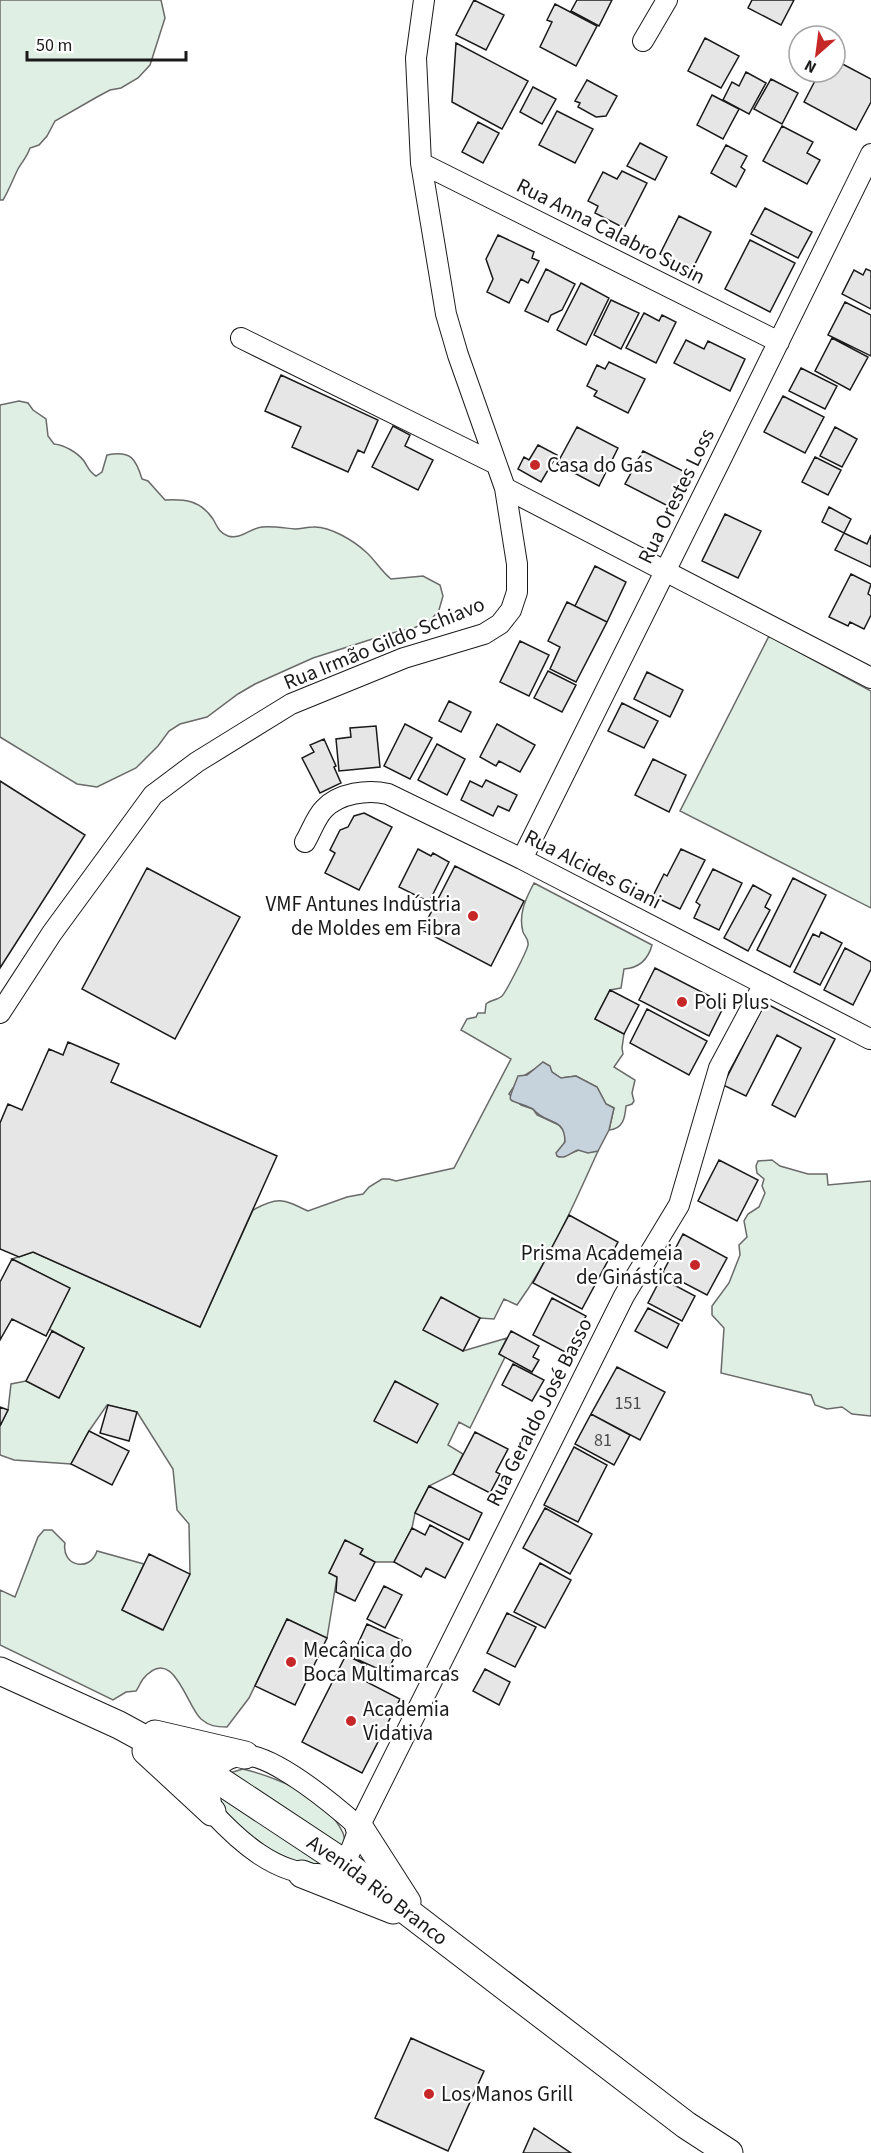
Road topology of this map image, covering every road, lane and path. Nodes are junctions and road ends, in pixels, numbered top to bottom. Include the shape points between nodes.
1 (424, 0) edge
2 (667, 0) edge
3 (644, 41) dead end
4 (871, 154) edge
5 (421, 163) junction
6 (241, 338) dead end
7 (779, 342) junction
8 (496, 464) junction
9 (505, 488) junction
10 (666, 572) junction
11 (871, 677) edge
12 (305, 842) dead end
13 (522, 859) junction
14 (764, 984) junction
15 (0, 1013) edge
16 (870, 1039) edge
17 (0, 1671) edge
18 (119, 1725) junction
19 (245, 1755) junction
20 (211, 1775) junction
21 (212, 1812) junction
22 (359, 1827) junction
23 (344, 1863) junction
24 (302, 1874) junction
25 (419, 1920) junction
26 (729, 2153) edge

1 - 5 street, Rua Irmão Gildo Schiavo via 416,58
2 - 3 street
4 - 7 street, Rua Orestes Loss
5 - 7 street, Rua Anna Calabro Susin
5 - 8 street, Rua Irmão Gildo Schiavo via 446,314
6 - 8 street
7 - 10 street, Rua Orestes Loss
8 - 9 street, Rua Irmão Gildo Schiavo
9 - 10 street
9 - 15 street, Rua Irmão Gildo Schiavo via 518,592 500,624 484,634 404,658 291,704 197,762 153,795 52,933
10 - 11 street
10 - 13 street, Rua Orestes Loss
12 - 13 street, Rua Alcides Giani via 323,809 352,794 376,791
13 - 14 street, Rua Alcides Giani
14 - 16 street, Rua Alcides Giani
14 - 22 street, Rua Geraldo José Basso via 719,1068 680,1205 624,1296
17 - 18 main road, Avenida Rio Branco
18 - 19 main road
18 - 20 main road, Avenida Rio Branco
18 - 21 main road
19 - 20 street via 228,1759
19 - 22 street via 268,1762 300,1780
20 - 21 street
20 - 23 main road, Avenida Rio Branco
21 - 24 street via 257,1853
22 - 23 street, Rua Geraldo José Basso
22 - 25 main road
23 - 24 street via 329,1874
23 - 25 main road, Avenida Rio Branco
24 - 25 main road
25 - 26 main road, Avenida Rio Branco via 686,2125

